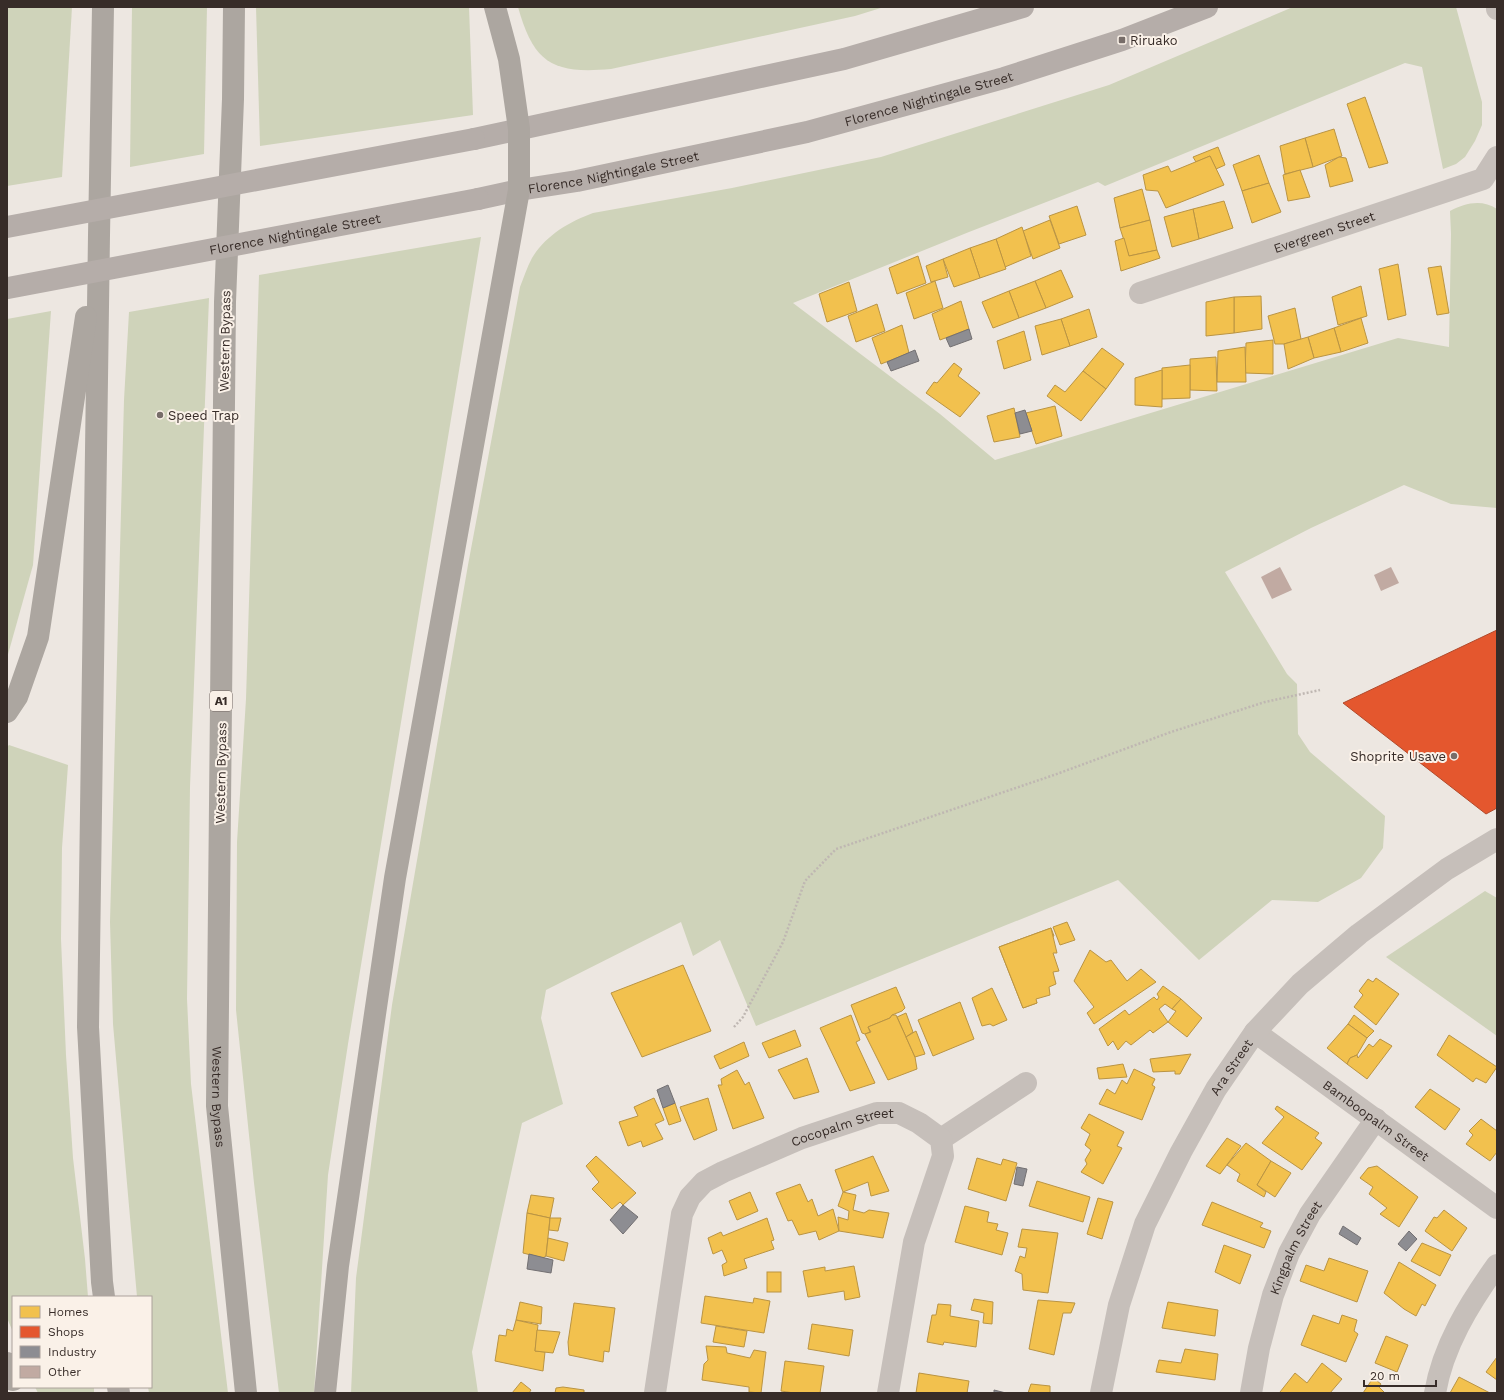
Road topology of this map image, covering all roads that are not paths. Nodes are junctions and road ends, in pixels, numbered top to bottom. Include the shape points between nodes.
1 (103, 7) edge
2 (234, 7) edge
3 (496, 7) edge
4 (1023, 7) edge
5 (1207, 7) edge
6 (518, 129) junction
7 (1497, 157) edge
8 (519, 190) junction
9 (7, 227) edge
10 (98, 235) junction
11 (7, 288) edge
12 (1140, 293) dead end
13 (7, 712) edge
14 (1497, 839) edge
15 (1255, 1032) junction
16 (1026, 1083) dead end
17 (1376, 1119) junction
18 (941, 1140) junction
19 (1497, 1208) edge
20 (1497, 1265) edge
21 (104, 1296) edge
22 (7, 1363) edge
23 (12, 1377) edge
24 (246, 1393) edge
25 (325, 1393) edge
26 (655, 1393) edge
27 (888, 1393) edge
28 (1101, 1393) edge
29 (1251, 1393) edge
30 (1435, 1393) edge

1 - 10 highway
2 - 24 highway, Western Bypass / A1 via 225,302 218,1106
3 - 6 highway via 509,59
4 - 6 main road via 844,59
5 - 8 main road, Florence Nightingale Street via 1122,40 1004,78 807,132 577,181
6 - 8 highway
6 - 9 main road, bridge
7 - 12 street, Evergreen Street via 1483,179
8 - 11 main road, Florence Nightingale Street, bridge
8 - 25 highway via 395,878 338,1266
10 - 13 highway via 38,637 17,697
10 - 21 highway via 88,1027
14 - 15 street, Ara Street via 1448,868 1359,934 1300,984
15 - 17 street, Bamboopalm Street
15 - 28 street, Ara Street via 1212,1095 1180,1152 1145,1224 1119,1305
16 - 18 street
17 - 19 street, Bamboopalm Street
17 - 29 street, Kingpalm Street via 1310,1214 1290,1253 1273,1295 1259,1348
18 - 26 street, Cocopalm Street via 919,1123 899,1113 877,1113 802,1138 704,1182 690,1197 682,1214
18 - 27 street via 944,1156 914,1242
20 - 30 street via 1475,1296 1453,1336 1438,1376
22 - 23 highway

